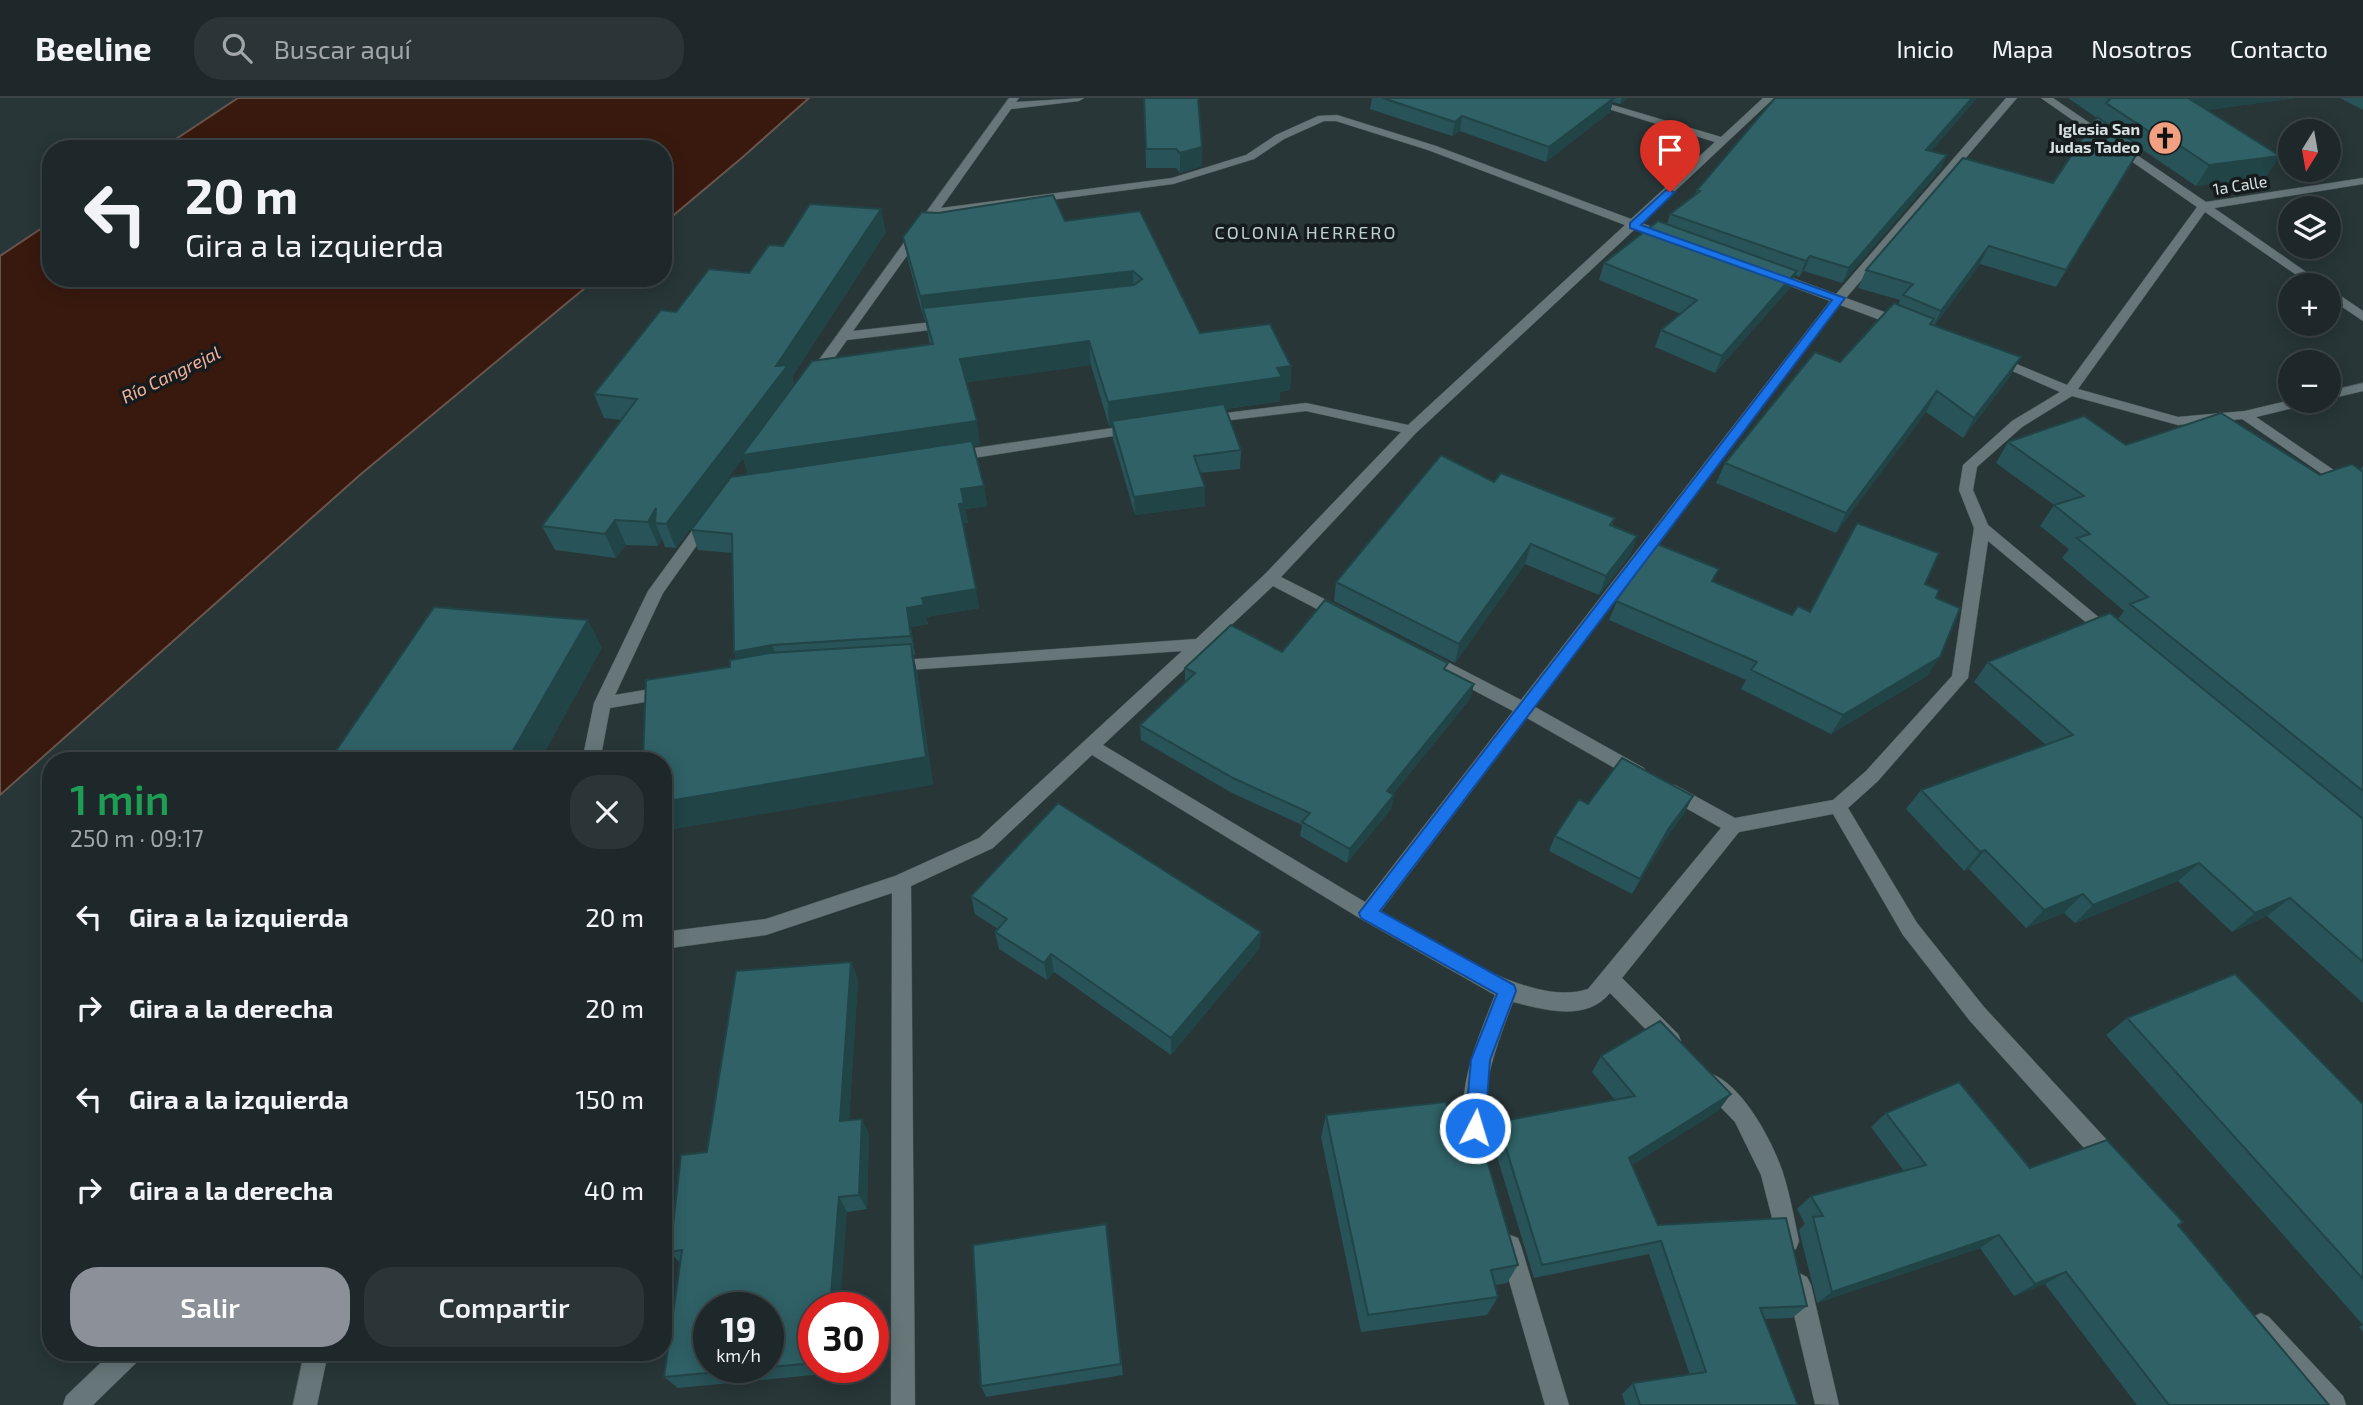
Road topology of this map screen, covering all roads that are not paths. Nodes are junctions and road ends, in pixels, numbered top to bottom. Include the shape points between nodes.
1 (1079, 98) edge
2 (1578, 98) edge
3 (1769, 98) edge
4 (2012, 98) edge
5 (2046, 98) edge
6 (1012, 102) edge
7 (1723, 141) junction
8 (2363, 181) edge
9 (2204, 206) junction
10 (934, 212) junction
11 (1634, 226) junction
12 (1685, 244) edge
13 (1762, 271) edge
14 (2302, 273) edge
15 (1839, 298) junction
16 (2341, 301) edge
17 (2363, 317) edge
18 (969, 322) edge
19 (1916, 329) edge
20 (845, 336) junction
21 (1980, 355) edge
22 (2363, 387) edge
23 (804, 391) edge
24 (2070, 391) junction
25 (2341, 392) edge
26 (2278, 407) edge
27 (2245, 415) junction
28 (1194, 421) edge
29 (1153, 427) edge
30 (1410, 430) junction
31 (934, 459) edge
32 (2363, 497) edge
33 (713, 512) edge
34 (1982, 528) junction
35 (1271, 578) junction
36 (1355, 622) edge
37 (1202, 643) junction
38 (2130, 650) edge
39 (1415, 653) edge
40 (874, 667) edge
41 (684, 690) edge
42 (602, 703) junction
43 (1524, 709) junction
44 (1090, 746) junction
45 (593, 752) edge
46 (1838, 806) junction
47 (1733, 826) junction
48 (901, 882) junction
49 (1368, 913) junction
50 (672, 940) edge
51 (1609, 978) junction
52 (1507, 991) junction
53 (1486, 1167) edge
54 (2127, 1179) edge
55 (1502, 1220) edge
56 (2250, 1312) edge
57 (120, 1361) edge
58 (314, 1361) edge
59 (1827, 1404) edge
60 (75, 1405) edge
61 (305, 1405) edge
62 (903, 1405) edge
63 (1558, 1405) edge
64 (2334, 1405) edge

1 - 6 street
2 - 7 street
3 - 7 street
4 - 15 street
5 - 9 street
6 - 10 street
7 - 11 street
8 - 9 street, 1a Calle
9 - 14 street
9 - 24 street
10 - 11 street via 1173,181 1250,157 1322,118 1337,118 1432,148
10 - 20 street
11 - 12 street
11 - 30 street
13 - 15 street
15 - 19 street
15 - 43 street
16 - 17 street
18 - 20 street
20 - 23 street
21 - 24 street
22 - 25 street
24 - 27 street via 2178,421
24 - 34 street via 2017,424 1970,465 1966,490
26 - 27 street
27 - 32 street
28 - 30 street via 1306,407
29 - 31 street
30 - 35 street
33 - 42 street via 656,591
34 - 38 street
34 - 46 street via 1960,678 1872,776
35 - 36 street
35 - 37 street
37 - 40 street
37 - 44 street
39 - 43 street
41 - 42 street
42 - 45 street
43 - 47 street
43 - 49 street
44 - 48 street via 986,843
44 - 49 street
46 - 47 street
46 - 54 street via 1910,929 1977,1014
47 - 51 street
48 - 50 street via 766,927
48 - 62 street
49 - 52 street
51 - 52 street via 1595,996 1577,1002 1551,1002
51 - 59 street via 1743,1115 1772,1173
52 - 53 street via 1480,1060 1475,1128
55 - 63 street
56 - 64 street
57 - 60 street
58 - 61 street

